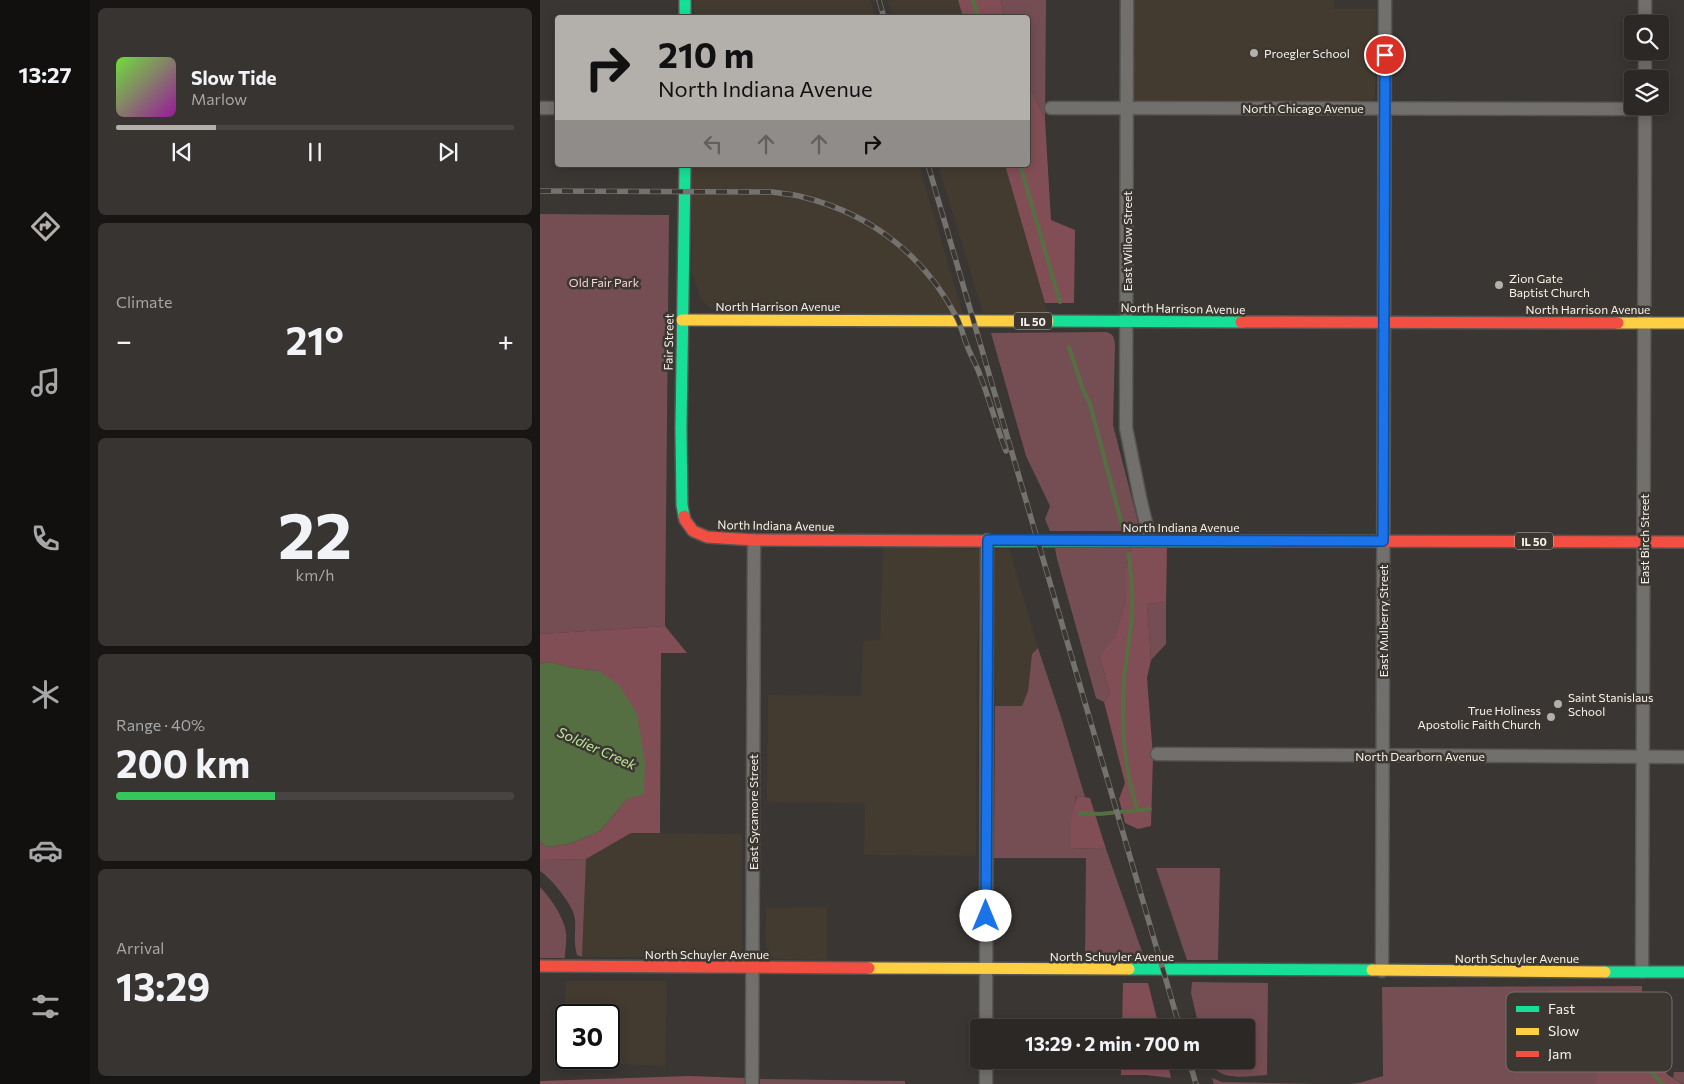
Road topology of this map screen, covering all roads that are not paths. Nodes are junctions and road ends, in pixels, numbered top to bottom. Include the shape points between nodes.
1 (685, 0) edge
2 (1128, 0) edge
3 (1385, 0) edge
4 (1645, 0) edge
5 (685, 15) edge
6 (1645, 15) edge
7 (540, 108) edge
8 (555, 108) edge
9 (1051, 108) dead end
10 (1127, 108) junction
11 (1624, 108) edge
12 (1384, 109) junction
13 (1645, 115) edge
14 (685, 167) edge
15 (682, 320) junction
16 (1126, 321) junction
17 (1384, 323) junction
18 (1644, 323) junction
19 (1684, 323) edge
20 (685, 520) joint
21 (754, 540) junction
22 (988, 540) junction
23 (1150, 540) junction
24 (1383, 541) junction
25 (1644, 542) junction
26 (1684, 542) edge
27 (1156, 754) dead end
28 (1383, 755) junction
29 (1643, 757) junction
30 (1684, 757) edge
31 (540, 966) edge
32 (752, 968) junction
33 (985, 969) junction
34 (1382, 971) junction
35 (1642, 972) junction
36 (1684, 972) edge
37 (986, 1019) edge
38 (986, 1069) edge
39 (752, 1084) edge
40 (986, 1084) edge

1 - 5 main road
2 - 10 street, East Willow Street
3 - 12 street, East Mulberry Street
4 - 6 street
7 - 8 street
9 - 10 street, North Chicago Avenue
10 - 12 street, North Chicago Avenue
10 - 16 street, East Willow Street
11 - 12 street, North Chicago Avenue
12 - 17 street, East Mulberry Street
13 - 18 street, East Birch Street
14 - 15 main road, Fair Street / IL 50
15 - 16 main road, North Harrison Avenue / IL 50
15 - 20 main road, Fair Street / IL 50 via 682,505
16 - 17 main road, North Harrison Avenue / IL 50
16 - 23 street, East Willow Street via 1126,428
17 - 18 main road, North Harrison Avenue / IL 50
17 - 24 street, East Mulberry Street
18 - 19 main road, North Harrison Avenue / IL 50
18 - 25 street, East Birch Street
20 - 21 main road, North Indiana Avenue / IL 50 via 693,531 707,537
21 - 22 main road, North Indiana Avenue / IL 50
21 - 32 street, East Sycamore Street
22 - 23 main road, North Indiana Avenue / IL 50
22 - 33 street
23 - 24 main road, North Indiana Avenue / IL 50
24 - 25 main road, North Indiana Avenue / IL 50
24 - 28 street, East Mulberry Street
25 - 26 main road, North Indiana Avenue / IL 50
25 - 29 street, East Birch Street
27 - 28 street, North Dearborn Avenue
28 - 29 street, North Dearborn Avenue
28 - 34 street, East Mulberry Street
29 - 30 street, North Dearborn Avenue
29 - 35 street, East Birch Street
31 - 32 main road, North Schuyler Avenue
32 - 33 main road, North Schuyler Avenue
32 - 39 street, East Sycamore Street
33 - 34 main road, North Schuyler Avenue
33 - 37 street
34 - 35 main road, North Schuyler Avenue
35 - 36 main road, North Schuyler Avenue
38 - 40 street

